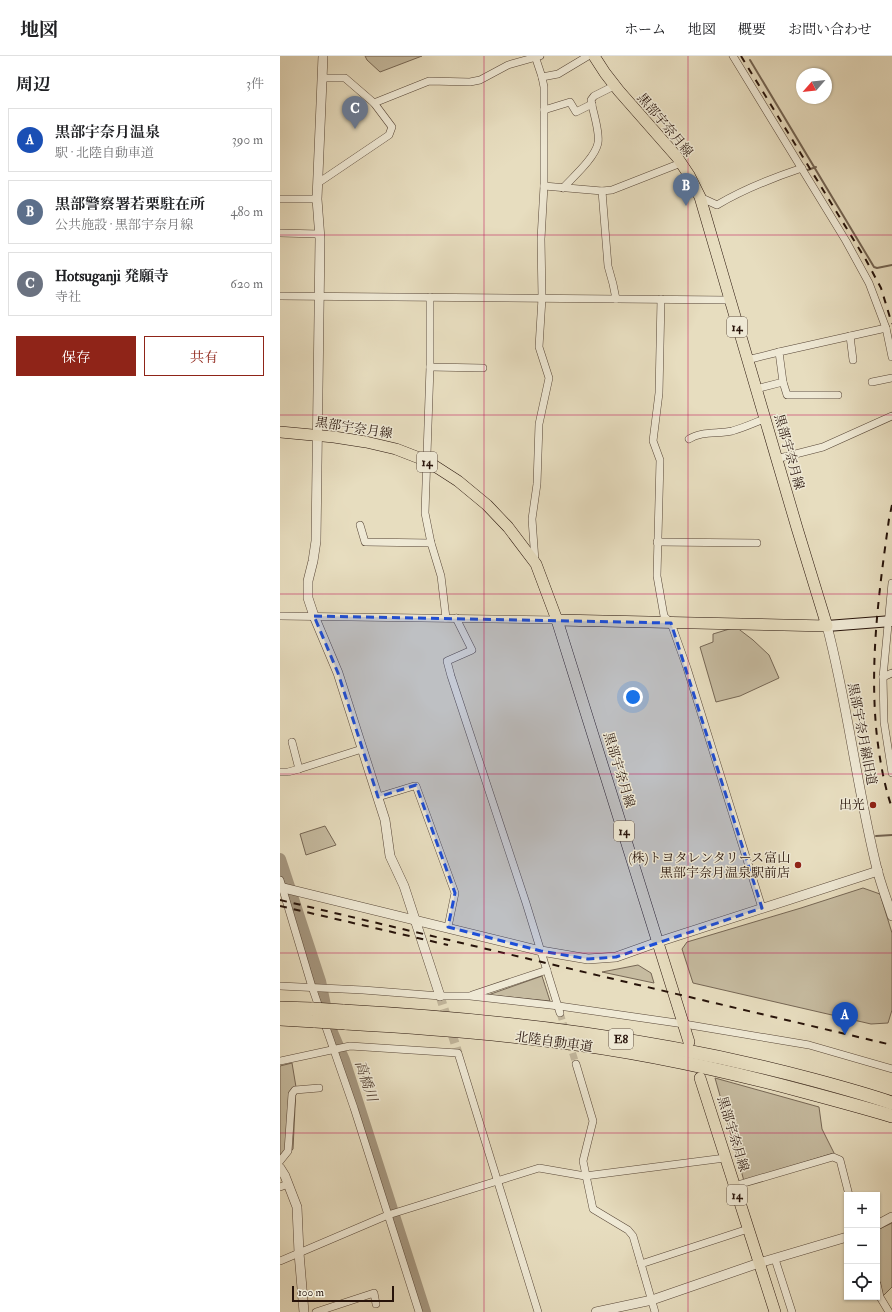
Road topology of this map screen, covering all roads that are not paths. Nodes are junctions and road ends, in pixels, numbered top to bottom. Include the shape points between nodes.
1 (322, 56) edge
2 (588, 56) edge
3 (594, 56) edge
4 (733, 56) edge
5 (537, 57) edge
6 (542, 77) junction
7 (322, 78) junction
8 (614, 86) junction
9 (374, 103) junction
10 (592, 104) junction
11 (544, 110) junction
12 (681, 163) junction
13 (802, 168) junction
14 (318, 183) junction
15 (544, 186) junction
16 (563, 188) junction
17 (602, 191) junction
18 (280, 199) edge
19 (317, 199) junction
20 (701, 201) junction
21 (280, 233) edge
22 (319, 234) junction
23 (280, 296) edge
24 (320, 296) junction
25 (430, 297) junction
26 (542, 298) junction
27 (616, 299) junction
28 (661, 299) junction
29 (730, 300) junction
30 (886, 328) junction
31 (850, 336) junction
32 (779, 352) junction
33 (892, 357) edge
34 (747, 360) junction
35 (853, 360) dead end
36 (430, 368) junction
37 (483, 368) dead end
38 (892, 378) edge
39 (783, 382) junction
40 (872, 382) dead end
41 (756, 390) junction
42 (838, 395) dead end
43 (892, 416) edge
44 (764, 418) junction
45 (280, 432) edge
46 (318, 436) junction
47 (689, 440) dead end
48 (776, 459) junction
49 (427, 462) junction
50 (360, 525) dead end
51 (658, 542) junction
52 (431, 543) junction
53 (757, 543) dead end
54 (536, 564) junction
55 (892, 583) edge
56 (280, 616) edge
57 (314, 616) junction
58 (446, 618) junction
59 (456, 618) junction
60 (557, 620) junction
61 (890, 621) edge
62 (671, 623) junction
63 (827, 626) junction
64 (892, 673) edge
65 (884, 677) junction
66 (889, 737) edge
67 (292, 742) dead end
68 (362, 749) junction
69 (299, 769) junction
70 (280, 772) edge
71 (892, 773) edge
72 (378, 797) junction
73 (878, 871) junction
74 (281, 885) edge
75 (762, 908) junction
76 (891, 909) edge
77 (415, 919) junction
78 (448, 927) junction
79 (658, 942) junction
80 (541, 951) junction
81 (547, 970) junction
82 (280, 986) edge
83 (312, 988) junction
84 (440, 996) junction
85 (470, 996) junction
86 (559, 1006) junction
87 (280, 1008) edge
88 (560, 1014) tunnel mouth
89 (314, 1015) junction
90 (344, 1017) junction
91 (280, 1019) edge
92 (684, 1024) junction
93 (689, 1042) dead end
94 (334, 1049) junction
95 (280, 1061) edge
96 (576, 1064) tunnel mouth
97 (892, 1069) edge
98 (700, 1078) dead end
99 (319, 1088) dead end
100 (892, 1103) edge
101 (892, 1116) edge
102 (725, 1158) junction
103 (280, 1161) edge
104 (280, 1168) edge
105 (585, 1176) junction
106 (498, 1181) junction
107 (284, 1186) edge
108 (734, 1186) junction
109 (849, 1192) edge
110 (388, 1215) junction
111 (892, 1217) edge
112 (880, 1223) edge
113 (748, 1229) junction
114 (844, 1238) edge
115 (299, 1253) junction
116 (775, 1258) junction
117 (280, 1261) edge
118 (759, 1263) junction
119 (641, 1264) junction
120 (880, 1297) edge
121 (652, 1300) junction
122 (376, 1304) dead end
123 (304, 1312) edge
124 (316, 1312) edge
125 (419, 1312) edge
126 (538, 1312) edge
127 (596, 1312) edge
128 (655, 1312) edge
129 (775, 1312) edge
130 (792, 1312) edge
131 (889, 1312) edge

1 - 7 street
2 - 6 street via 558,74
3 - 8 main road, 黒部宇奈月線 / 14
4 - 13 street
5 - 6 street
5 - 9 street via 508,65 480,80 429,81
6 - 11 street
7 - 9 street via 346,78
7 - 14 street
8 - 10 street via 594,96
8 - 12 main road, 黒部宇奈月線 / 14
9 - 14 street via 392,127 389,135
10 - 11 street via 576,112 570,102
10 - 16 street via 598,144 591,158
11 - 15 street
12 - 17 street via 612,190
12 - 20 main road, 黒部宇奈月線 / 14
13 - 20 street via 742,191 717,205 704,199
13 - 30 street via 870,283
14 - 19 street
15 - 16 street
15 - 26 street via 541,239
16 - 17 street
17 - 27 street via 608,266
18 - 19 street
19 - 22 street
20 - 29 main road, 黒部宇奈月線 / 14
21 - 22 street
22 - 24 street
23 - 24 street
24 - 25 street
24 - 46 street
25 - 26 street
25 - 36 street
26 - 27 street
26 - 54 street via 539,347 549,378 539,424 537,484 532,519
27 - 28 street
28 - 29 street
28 - 51 street via 659,393 653,441 660,460
29 - 34 main road, 黒部宇奈月線 / 14
30 - 31 street
30 - 33 street
31 - 32 street
31 - 35 street
32 - 34 street
32 - 39 street
34 - 41 main road, 黒部宇奈月線 / 14
36 - 37 street
36 - 49 street
38 - 40 street
39 - 41 street
39 - 42 street via 787,395
41 - 44 main road, 黒部宇奈月線 / 14
43 - 48 street via 823,446
44 - 47 street via 723,433 695,435
44 - 48 main road, 黒部宇奈月線 / 14
45 - 46 main road, 黒部宇奈月線 / 14
46 - 49 main road, 黒部宇奈月線 / 14 via 396,449
46 - 57 street via 316,541 308,581 308,598
48 - 63 main road, 黒部宇奈月線 / 14
49 - 52 street via 425,513
49 - 54 main road, 黒部宇奈月線 / 14 via 458,481 487,505 508,527
50 - 52 street via 365,542
51 - 53 street
51 - 62 street via 658,583 664,616
52 - 58 street via 441,576
54 - 60 main road, 黒部宇奈月線 / 14
55 - 61 street
56 - 57 street
57 - 58 street
57 - 68 street via 338,673
58 - 59 street
59 - 60 street
59 - 80 street via 472,650 447,661
60 - 62 main road
60 - 79 main road, 黒部宇奈月線 / 14
61 - 63 main road
61 - 65 street
62 - 63 main road
62 - 75 street
63 - 73 street, 黒部宇奈月線旧道
64 - 65 street
65 - 66 street via 884,722
66 - 71 street
67 - 69 street
68 - 69 street
68 - 72 street
69 - 70 street
72 - 77 street via 385,820 390,856
72 - 78 street via 416,786 455,893
73 - 75 street
73 - 76 street, 黒部宇奈月線旧道
74 - 77 street
74 - 83 street
75 - 79 street
77 - 78 street
77 - 84 street
78 - 80 street
79 - 80 street via 616,957 588,959
79 - 92 main road, 黒部宇奈月線 / 14
80 - 81 street
81 - 85 street
81 - 86 street
82 - 83 street
83 - 84 street
83 - 94 street
84 - 85 street
85 - 86 street
86 - 88 street
86 - 92 street
87 - 89 highway, 北陸自動車道 / E8
89 - 90 highway, 北陸自動車道 / E8, bridge
89 - 91 highway, 北陸自動車道 / E8
90 - 100 highway, 北陸自動車道 / E8 via 500,1023 655,1044 769,1068
90 - 101 highway, 北陸自動車道 / E8 via 554,1041 662,1058 724,1071
92 - 93 main road, 黒部宇奈月線 / 14
92 - 97 street via 809,1045
94 - 95 street
94 - 106 street via 350,1046 458,1053
94 - 110 street
96 - 105 street via 593,1121 582,1161
98 - 102 main road, 黒部宇奈月線 / 14
99 - 103 street via 295,1090 292,1094 288,1151
102 - 105 street
102 - 108 main road, 黒部宇奈月線 / 14
104 - 107 street via 285,1176
105 - 106 street via 539,1168
105 - 119 street via 593,1210 628,1230 633,1236
106 - 110 street
106 - 126 street
107 - 115 street via 297,1207
108 - 109 street via 833,1157 840,1160
108 - 113 main road, 黒部宇奈月線 / 14
110 - 115 street
110 - 125 street
111 - 112 street
113 - 118 main road, 黒部宇奈月線 / 14
113 - 119 street
114 - 116 street
115 - 117 street
115 - 123 street
116 - 118 street
116 - 130 street
118 - 121 street
118 - 129 main road, 黒部宇奈月線 / 14
119 - 121 street
120 - 131 street
121 - 127 street
121 - 128 street
122 - 124 street via 374,1293

